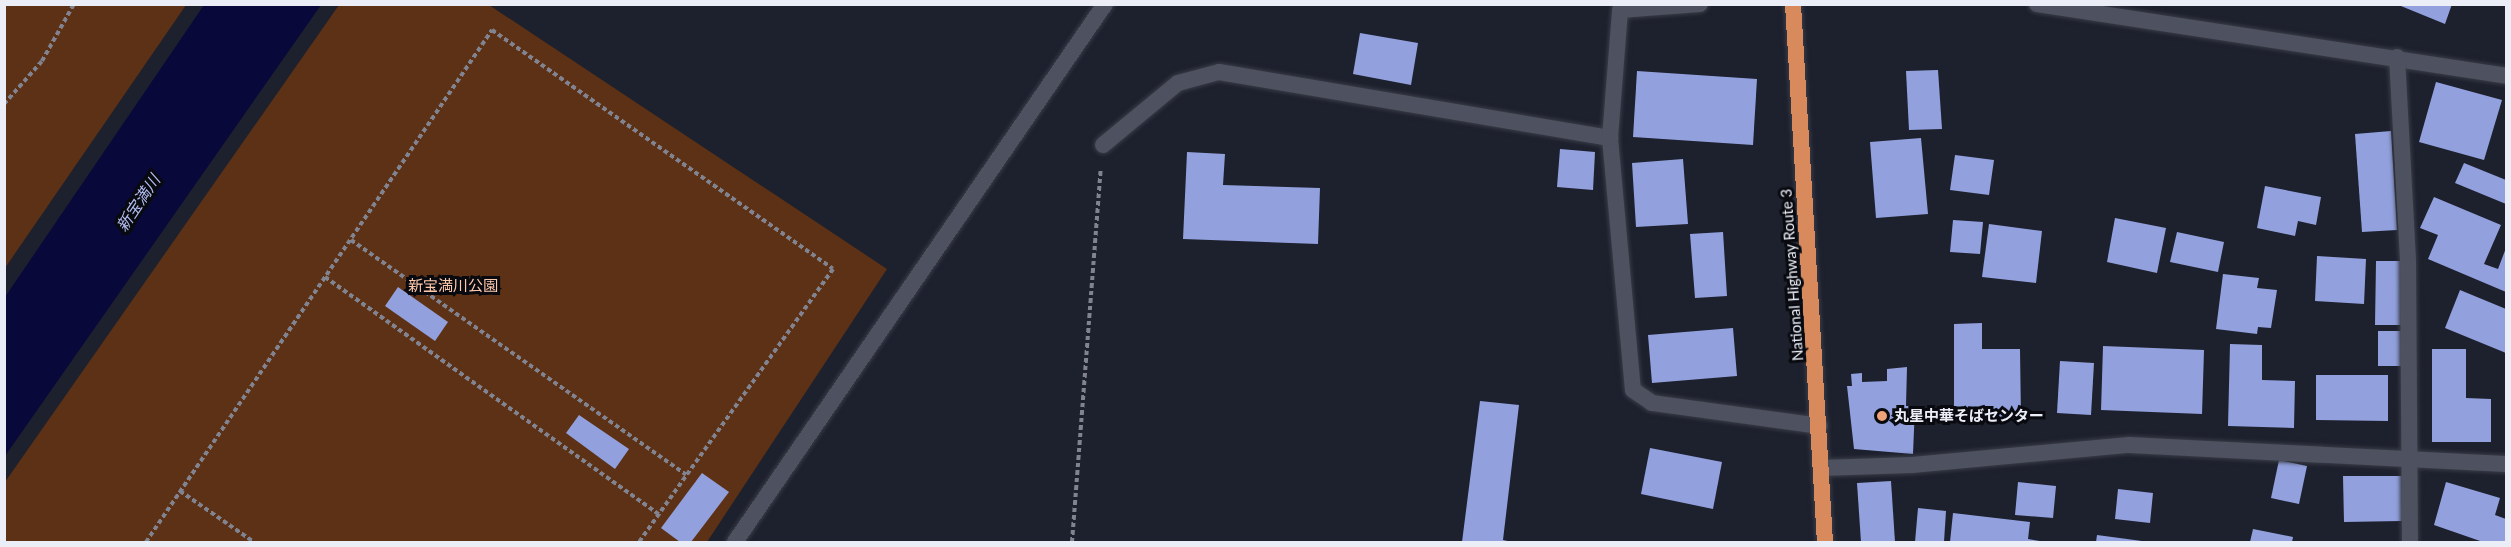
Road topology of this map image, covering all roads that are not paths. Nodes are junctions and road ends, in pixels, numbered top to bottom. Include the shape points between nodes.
1 (1105, 4) edge
2 (1700, 4) edge
3 (1793, 4) edge
4 (2037, 4) edge
5 (2397, 57) junction
6 (2506, 76) edge
7 (1610, 138) junction
8 (1103, 145) road end
9 (1819, 426) junction
10 (2410, 457) junction
11 (2506, 464) edge
12 (1821, 468) junction
13 (735, 543) edge
14 (1824, 543) edge
15 (2410, 543) edge

1 - 13 street
2 - 7 street via 1620,10
3 - 9 highway, National Highway Route 3
4 - 5 street
5 - 6 street
5 - 10 street via 2408,261
7 - 8 street via 1219,72 1178,83
7 - 9 street via 1633,390 1652,404
9 - 12 highway, National Highway Route 3
10 - 11 street
10 - 12 street via 2129,445 1912,465
10 - 15 street
12 - 14 highway, National Highway Route 3

